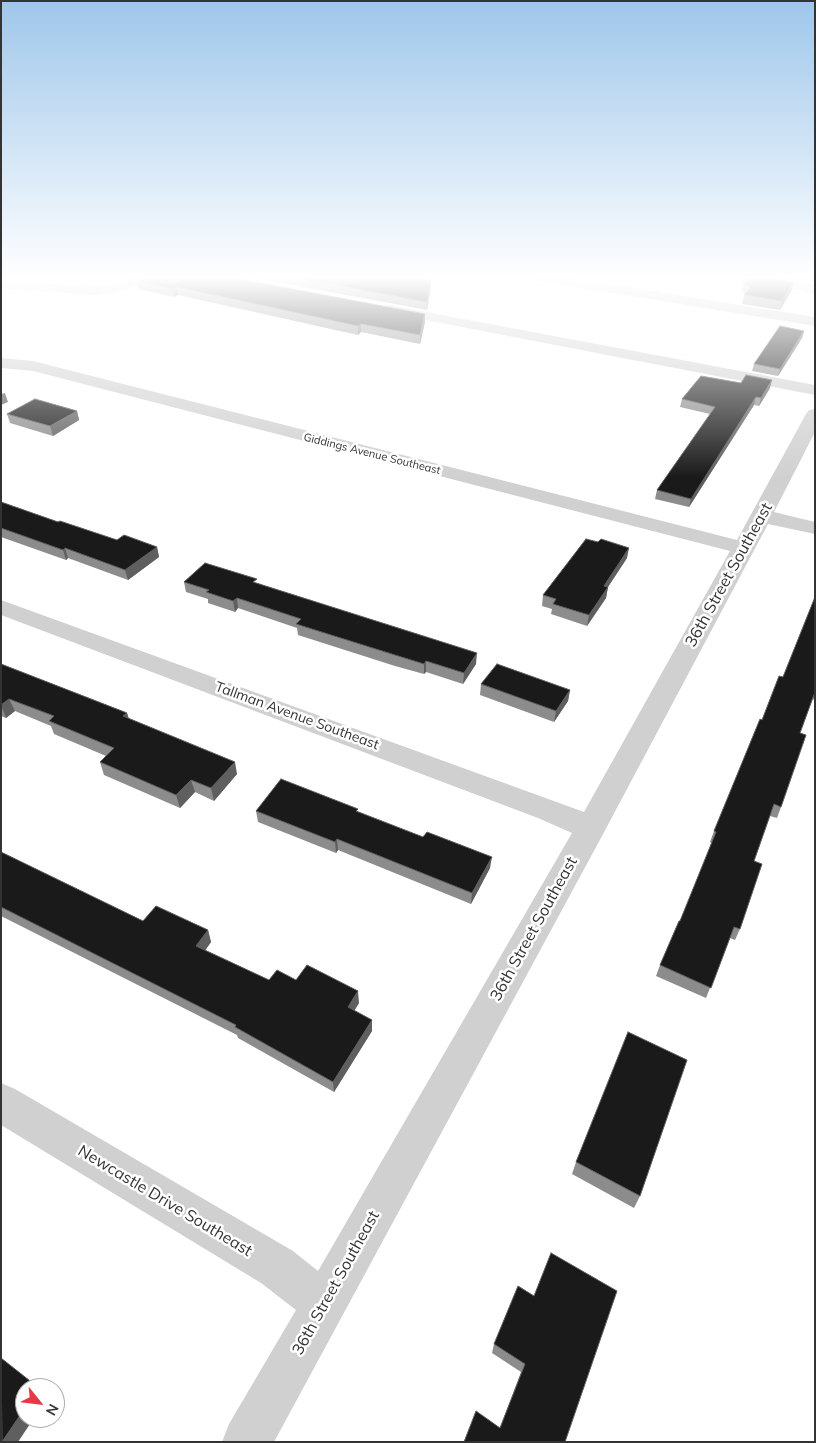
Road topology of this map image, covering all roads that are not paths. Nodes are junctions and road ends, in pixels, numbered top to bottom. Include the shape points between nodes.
1 (569, 343) edge
2 (1, 363) edge
3 (815, 390) edge
4 (815, 414) edge
5 (762, 516) junction
6 (815, 528) edge
7 (743, 548) junction
8 (1, 607) edge
9 (591, 828) junction
10 (1, 1103) edge
11 (324, 1304) junction
12 (247, 1442) edge

1 - 3 street
2 - 7 street, Giddings Avenue Southeast via 33,366
4 - 5 street, 36th Street Southeast
5 - 6 street
5 - 7 street, 36th Street Southeast
7 - 9 street, 36th Street Southeast
8 - 9 street, Tallman Avenue Southeast
9 - 11 street, 36th Street Southeast
10 - 11 street, Newcastle Drive Southeast via 277,1267
11 - 12 street, 36th Street Southeast

